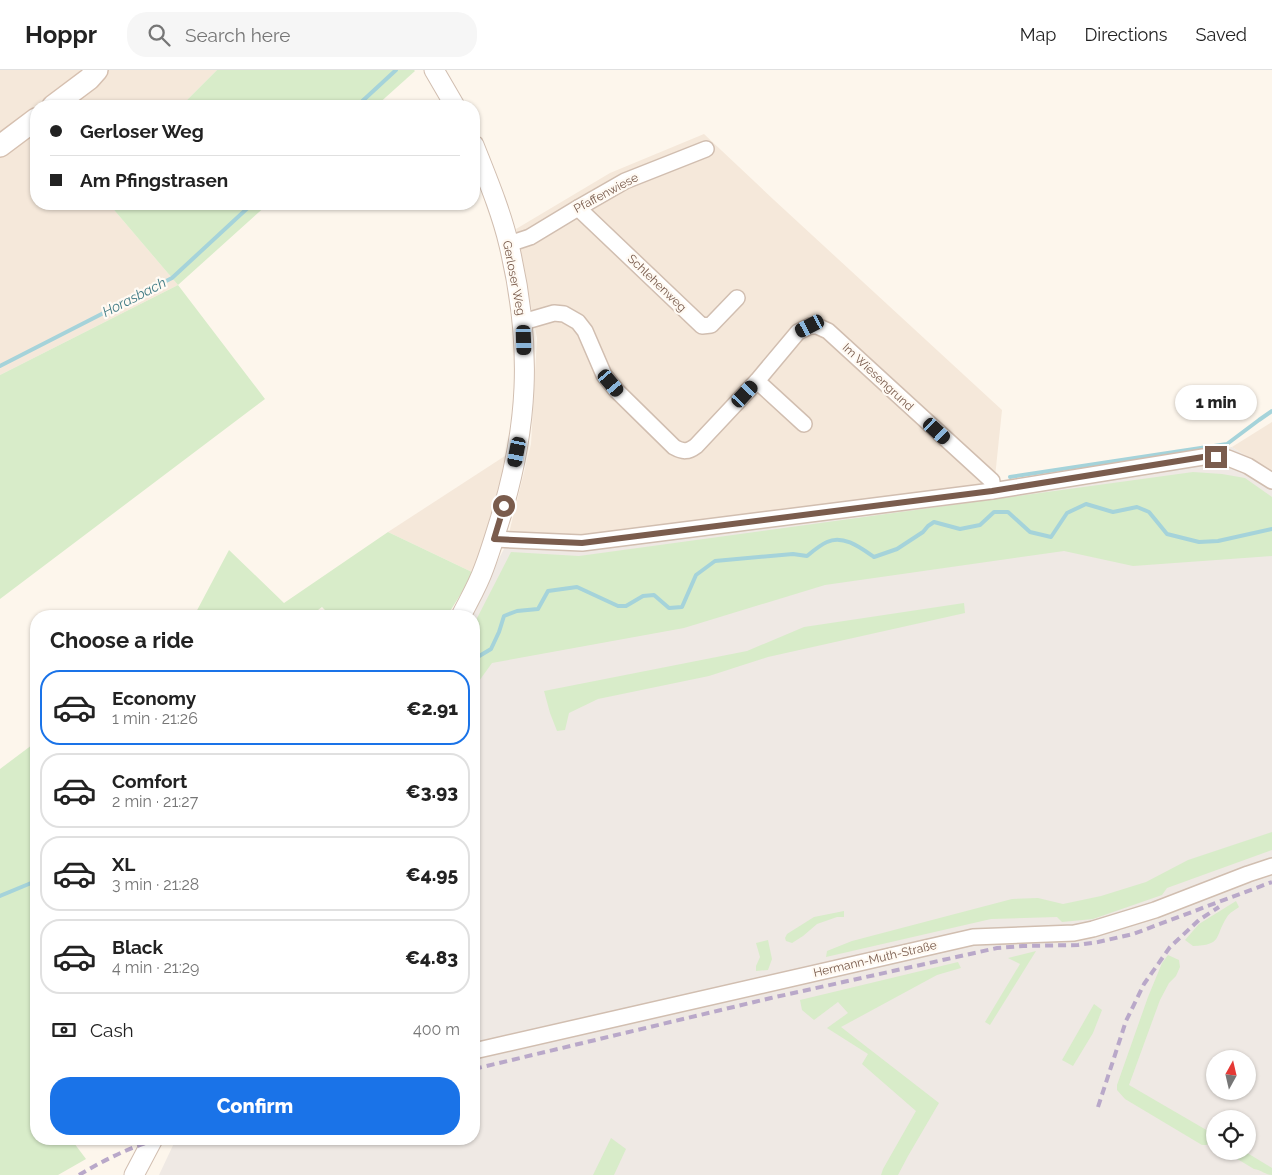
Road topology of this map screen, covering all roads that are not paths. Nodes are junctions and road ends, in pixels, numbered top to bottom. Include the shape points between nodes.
1 (97, 70) edge
2 (434, 70) edge
3 (60, 100) edge
4 (452, 100) edge
5 (30, 124) edge
6 (0, 146) edge
7 (706, 149) dead end
8 (480, 160) edge
9 (578, 208) junction
10 (509, 244) junction
11 (737, 298) dead end
12 (523, 322) junction
13 (757, 381) junction
14 (804, 424) dead end
15 (1272, 481) edge
16 (992, 491) junction
17 (494, 539) junction
18 (464, 610) edge
19 (1272, 866) edge
20 (480, 1050) edge
21 (150, 1145) edge
22 (134, 1175) edge

1 - 3 main road
2 - 4 street
5 - 6 main road
7 - 9 street, Pfaffenwiese via 625,180
8 - 10 street, Gerloser Weg
9 - 10 street, Pfaffenwiese via 530,237
9 - 11 street, Schlehenweg via 702,326 711,325
10 - 12 street, Gerloser Weg
12 - 13 street, Im Wiesengrund via 554,313 564,314 578,322 604,375 681,451 689,451 696,446
12 - 17 street, Gerloser Weg via 525,377 521,430 513,473
13 - 14 street
13 - 16 street, Im Wiesengrund via 798,332 818,326 828,331 992,481
15 - 16 street via 1228,458 1203,457
16 - 17 street via 582,543
17 - 18 street, Gerloser Weg
19 - 20 street, Hermann-Muth-Straße via 1093,929 1074,933 973,937
21 - 22 street

